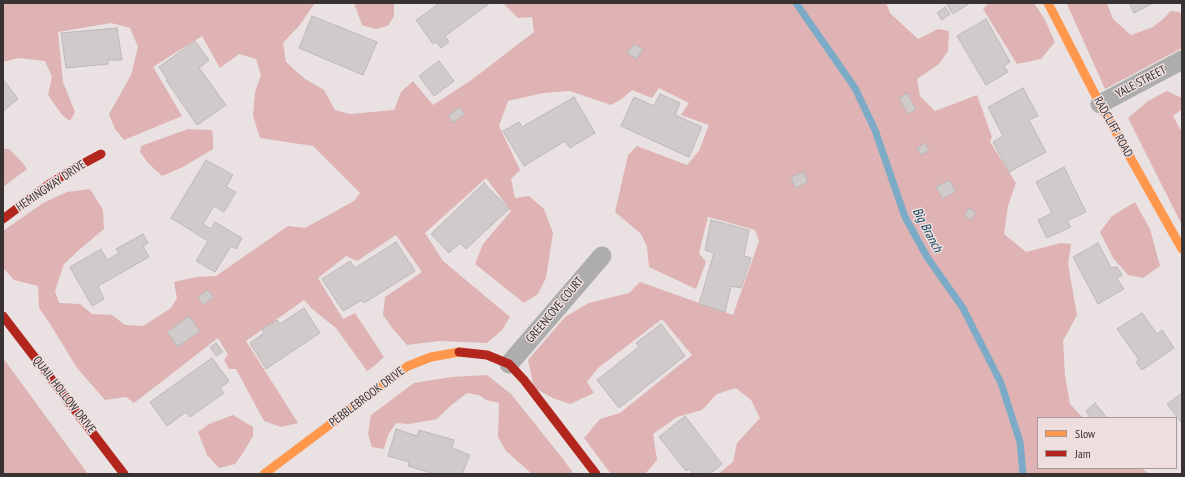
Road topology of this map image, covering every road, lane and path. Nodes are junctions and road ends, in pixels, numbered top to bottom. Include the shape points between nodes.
1 (1048, 3) edge
2 (1182, 60) edge
3 (1100, 104) junction
4 (101, 154) dead end
5 (3, 219) edge
6 (1182, 249) edge
7 (602, 256) dead end
8 (3, 316) edge
9 (509, 364) junction
10 (124, 474) edge
11 (264, 474) edge
12 (596, 474) edge

1 - 3 street, RADCLIFF ROAD
2 - 3 street, YALE STREET
3 - 6 street, RADCLIFF ROAD
4 - 5 street, HEMINGWAY DRIVE via 48,185
7 - 9 street, GREENCOVE COURT
8 - 10 street, QUAIL HOLLOW DRIVE
9 - 11 street, PEBBLEBROOK DRIVE via 487,355 461,352 431,357 408,366
9 - 12 street, PEBBLEBROOK DRIVE

